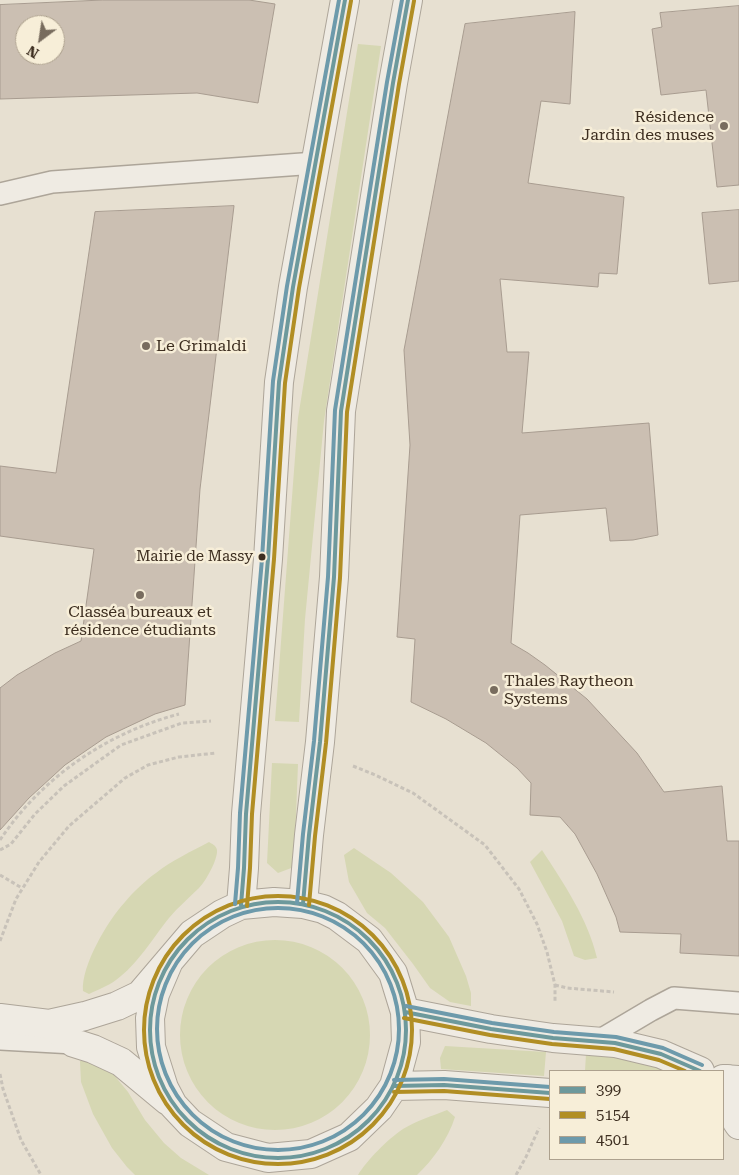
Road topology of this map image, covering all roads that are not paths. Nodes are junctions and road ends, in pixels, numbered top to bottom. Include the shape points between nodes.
1 (345, 0) edge
2 (408, 0) edge
3 (316, 163) junction
4 (0, 194) edge
5 (303, 904) junction
6 (241, 905) junction
7 (170, 961) junction
8 (739, 1003) edge
9 (405, 1012) junction
10 (0, 1018) edge
11 (49, 1024) junction
12 (0, 1039) edge
13 (597, 1042) junction
14 (74, 1043) junction
15 (698, 1070) edge
16 (730, 1079) edge
17 (394, 1086) junction
18 (549, 1093) edge
19 (174, 1105) junction
20 (739, 1125) edge
21 (312, 1164) edge

1 - 3 street
2 - 5 street via 341,411 334,577
3 - 4 lane via 52,182
3 - 6 street via 278,382 268,559
5 - 6 street
5 - 9 street via 337,916 369,940 393,973
6 - 7 street via 192,934
7 - 11 street via 140,995 117,1006
7 - 19 street via 155,994 150,1037 164,1088
8 - 13 lane via 674,998
9 - 13 street via 491,1029
9 - 17 street via 406,1042
10 - 11 street
11 - 14 street
12 - 14 lane
13 - 15 street via 661,1054
14 - 19 street via 121,1062
16 - 20 street
17 - 18 street via 444,1085
17 - 21 street via 380,1108 349,1137
19 - 21 street via 190,1122 226,1147 268,1158

